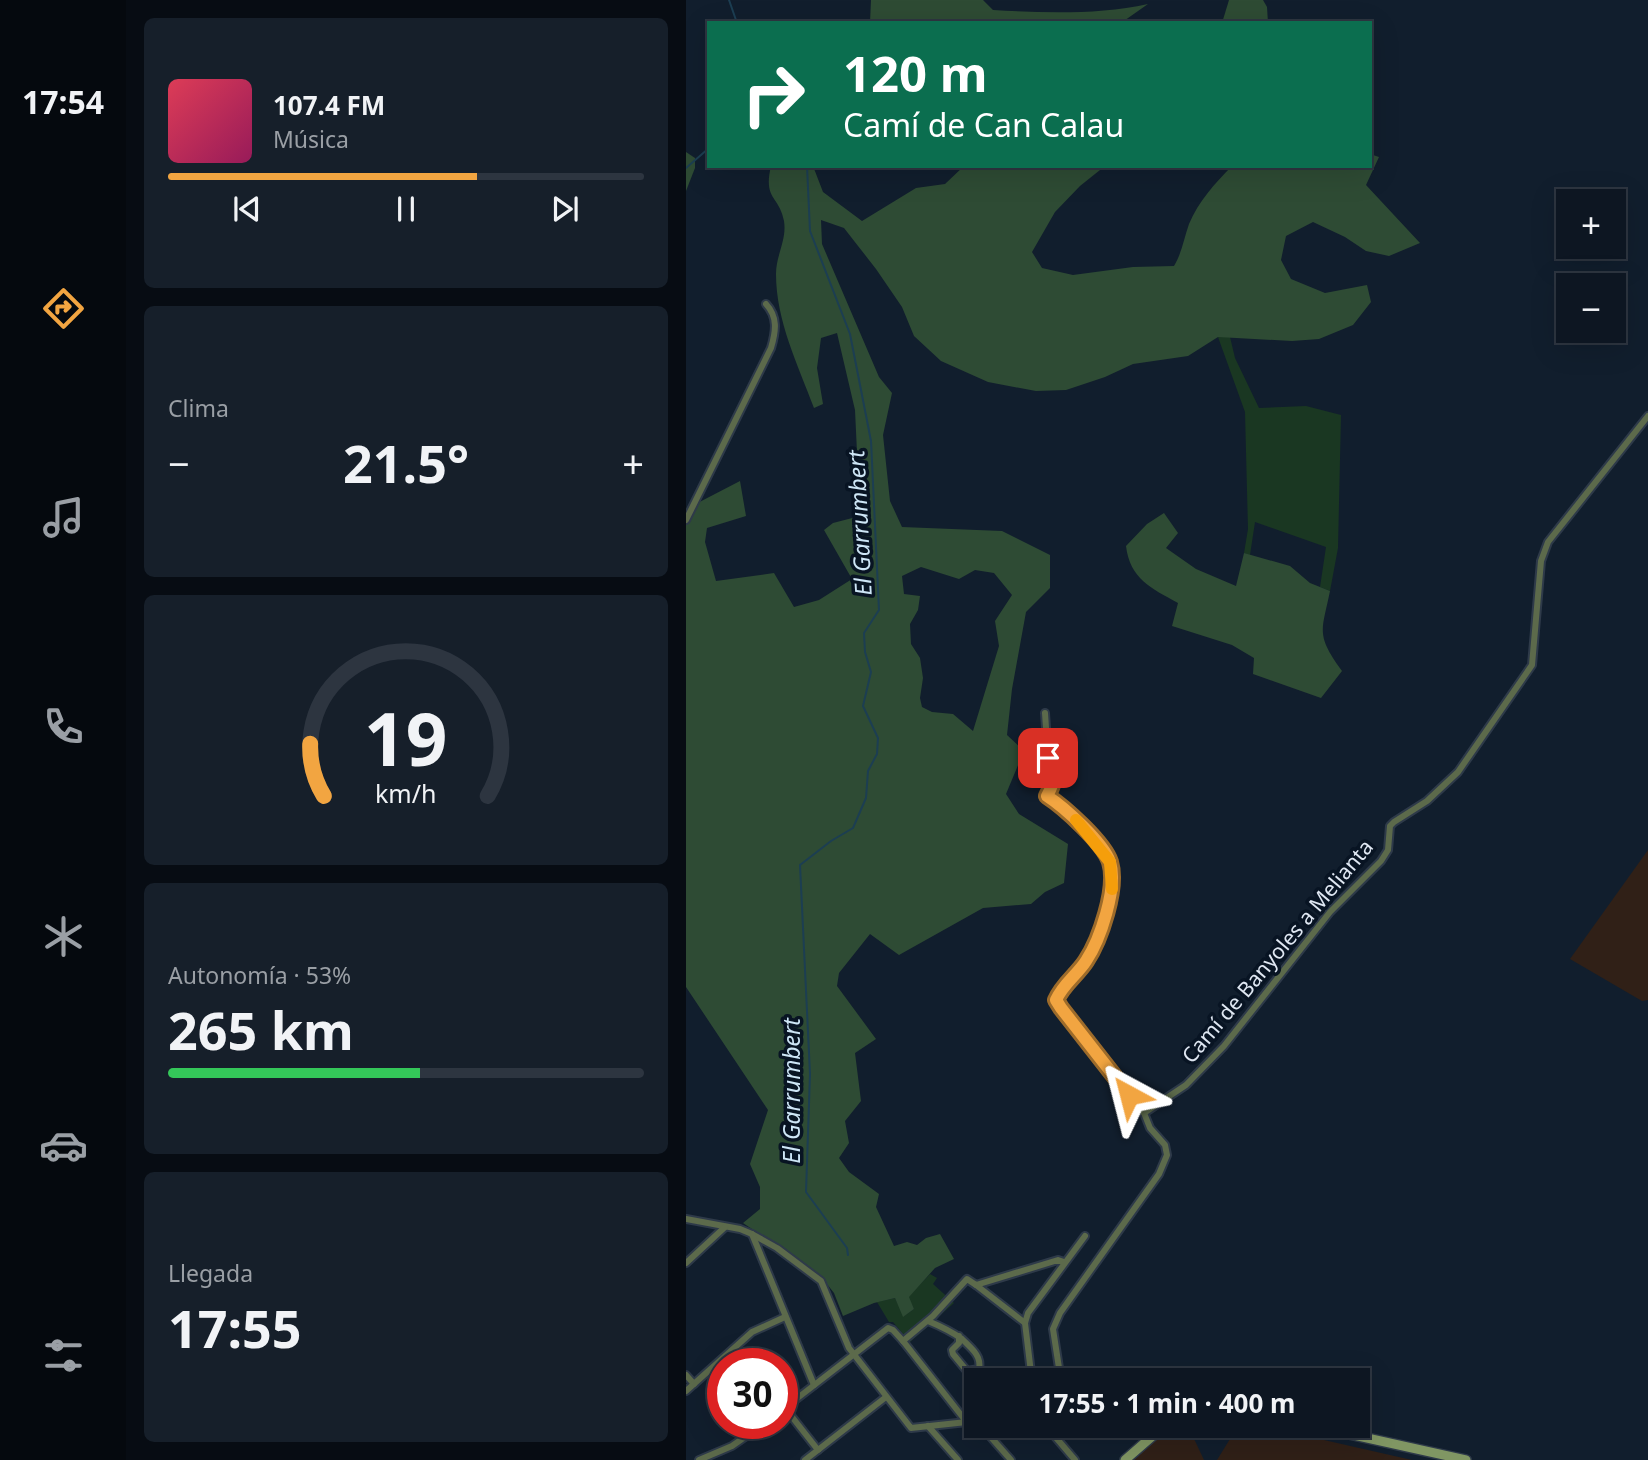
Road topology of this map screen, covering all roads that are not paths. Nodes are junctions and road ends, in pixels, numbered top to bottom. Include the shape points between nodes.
1 (766, 303) dead end
2 (1648, 416) edge
3 (686, 520) edge
4 (1045, 713) dead end
5 (1144, 1113) junction
6 (686, 1219) edge
7 (725, 1227) junction
8 (752, 1234) junction
9 (1085, 1236) dead end
10 (1064, 1262) junction
11 (686, 1263) edge
12 (976, 1285) junction
13 (785, 1317) junction
14 (928, 1321) junction
15 (1025, 1323) junction
16 (959, 1336) junction
17 (903, 1341) junction
18 (854, 1355) junction
19 (1030, 1368) edge
20 (1059, 1368) edge
21 (686, 1375) edge
22 (694, 1384) junction
23 (814, 1385) junction
24 (686, 1391) edge
25 (886, 1397) junction
26 (798, 1398) edge
27 (964, 1419) edge
28 (964, 1420) edge
29 (798, 1426) edge
30 (928, 1426) junction
31 (992, 1438) edge
32 (1056, 1438) edge
33 (1150, 1438) edge
34 (1367, 1438) edge
35 (743, 1439) edge
36 (818, 1450) junction
37 (699, 1460) edge
38 (805, 1460) edge
39 (958, 1460) edge
40 (1011, 1460) edge
41 (1075, 1460) edge
42 (1125, 1460) edge
43 (1465, 1460) edge

1 - 3 street via 776,320 771,348
2 - 5 street, Camí de Banyoles a Melianta via 1548,542 1541,562 1532,665 1458,772 1390,826 1388,850 1381,861 1331,912 1224,1046 1186,1085
4 - 5 street via 1048,758 1055,780 1047,796 1102,849 1110,862 1112,889 1087,960 1056,1000
5 - 20 street via 1167,1155 1159,1174 1059,1313 1053,1329
6 - 7 street
7 - 8 street
7 - 11 street
8 - 13 street
8 - 18 street via 821,1281
9 - 10 street
10 - 12 street
10 - 15 street
12 - 14 street via 967,1279
12 - 15 street
13 - 22 street via 752,1332
13 - 23 street
14 - 16 street
14 - 17 street
15 - 19 street
16 - 16 street via 978,1356 976,1371 967,1371 953,1354
17 - 18 street via 888,1328
17 - 27 street
18 - 23 street
18 - 25 street
21 - 22 street
22 - 24 street
23 - 26 street
25 - 30 street via 911,1428
25 - 36 street
28 - 30 street
29 - 36 street
30 - 39 street
31 - 40 street
32 - 41 street
33 - 42 main road
34 - 43 main road
35 - 37 street
36 - 38 street

